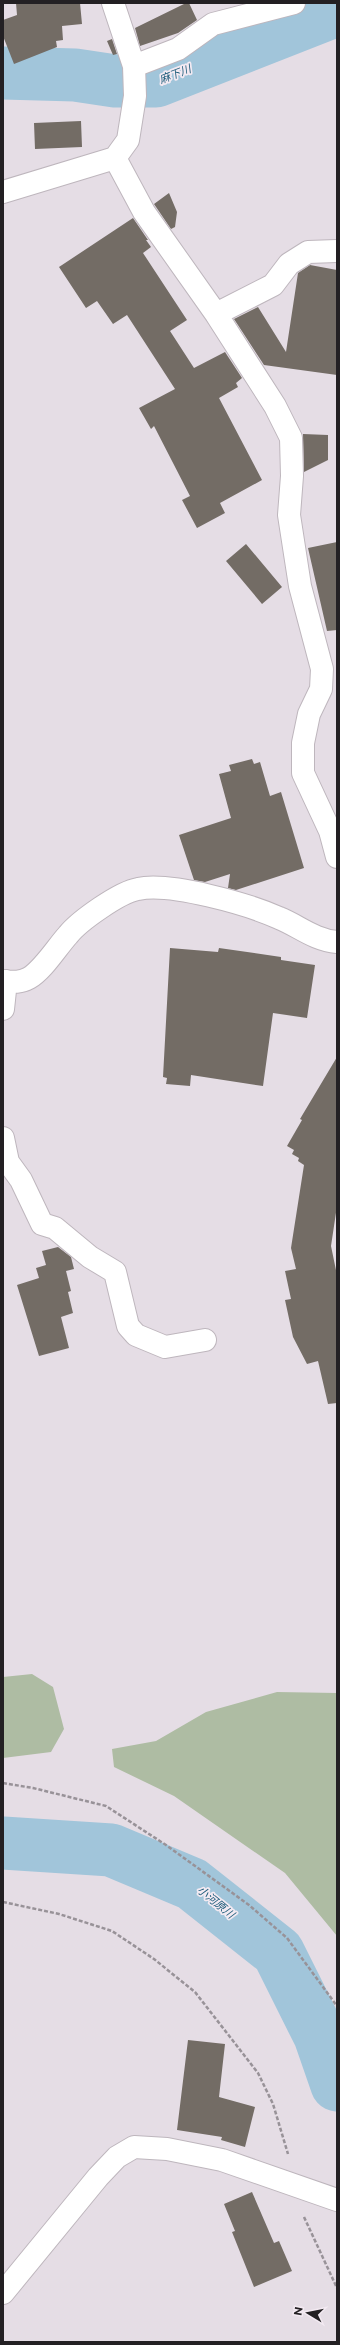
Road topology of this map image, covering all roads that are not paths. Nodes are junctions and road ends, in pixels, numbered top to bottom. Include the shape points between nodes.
1 (113, 3) edge
2 (294, 3) edge
3 (134, 66) junction
4 (115, 158) junction
5 (3, 192) edge
6 (337, 251) edge
7 (216, 314) junction
8 (337, 857) edge
9 (337, 942) edge
10 (5, 981) edge
11 (3, 1009) edge
12 (3, 1138) edge
13 (205, 1340) dead end
14 (337, 2200) edge
15 (3, 2293) edge

1 - 3 street
2 - 3 street via 213,24 178,49
3 - 4 street via 135,96 128,140
4 - 5 street
4 - 7 street via 144,212
6 - 7 street via 308,252 289,264 273,285
7 - 8 street via 275,406 291,438 289,515 300,586 322,669 321,689 309,714 303,743 303,773 330,831
9 - 10 street via 325,941 280,918 249,907 164,887 137,889 104,905 69,933 30,978 16,983
10 - 11 street
12 - 13 street via 8,1162 21,1180 42,1224 55,1228 90,1257 115,1272 128,1326 136,1335 165,1347
14 - 15 street via 222,2160 167,2149 134,2147 117,2157 98,2177

